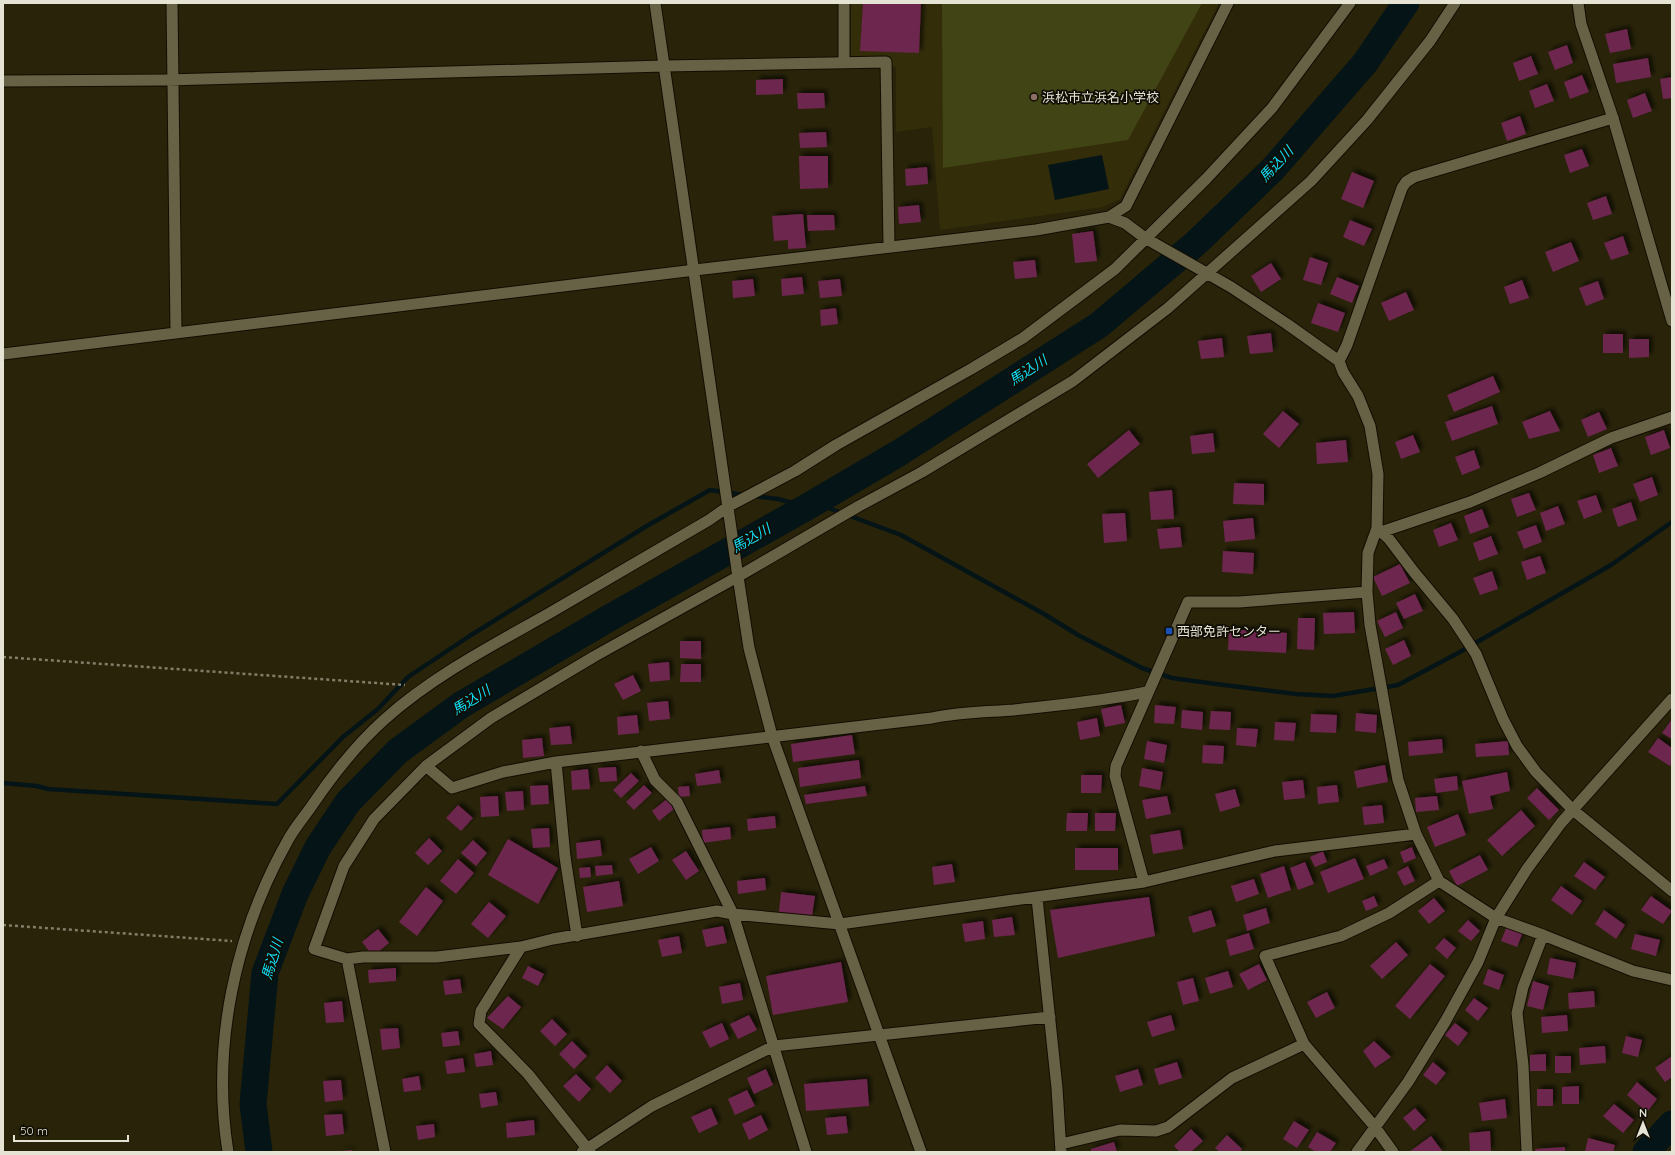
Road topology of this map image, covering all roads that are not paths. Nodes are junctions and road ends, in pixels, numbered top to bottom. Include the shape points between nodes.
1 (172, 3) edge
2 (655, 3) edge
3 (844, 3) edge
4 (1228, 3) edge
5 (1350, 3) edge
6 (1455, 3) edge
7 (1578, 3) edge
8 (844, 62) junction
9 (664, 66) junction
10 (173, 80) junction
11 (3, 81) edge
12 (1613, 118) junction
13 (1109, 217) junction
14 (1145, 238) junction
15 (889, 246) junction
16 (695, 270) junction
17 (1208, 274) junction
18 (1672, 321) edge
19 (176, 332) junction
20 (3, 354) edge
21 (1339, 361) junction
22 (1672, 417) edge
23 (729, 508) junction
24 (1379, 530) junction
25 (738, 573) junction
26 (1367, 592) junction
27 (1150, 687) junction
28 (1672, 699) edge
29 (772, 736) junction
30 (641, 751) junction
31 (556, 762) junction
32 (426, 766) junction
33 (1573, 810) junction
34 (1416, 834) junction
35 (1439, 881) junction
36 (1144, 882) junction
37 (1672, 891) edge
38 (1037, 898) junction
39 (733, 914) junction
40 (1496, 918) junction
41 (840, 924) junction
42 (1543, 935) junction
43 (577, 936) junction
44 (521, 947) junction
45 (347, 959) junction
46 (1672, 980) edge
47 (1050, 1016) junction
48 (879, 1035) junction
49 (1304, 1044) junction
50 (774, 1046) junction
51 (1375, 1127) junction
52 (1061, 1148) edge
53 (586, 1151) edge
54 (228, 1152) edge
55 (385, 1152) edge
56 (806, 1152) edge
57 (921, 1152) edge
58 (1357, 1152) edge
59 (1393, 1152) edge
60 (1527, 1152) edge

1 - 10 street
2 - 9 street
3 - 8 street
4 - 13 street via 1126,206
5 - 14 street via 1272,108 1206,179
6 - 17 street via 1430,41 1372,114 1316,175
7 - 12 street via 1581,24
8 - 9 street
8 - 15 street via 886,62
9 - 10 street
9 - 16 street
10 - 11 street
10 - 19 street
12 - 18 street
12 - 21 street via 1414,177 1406,182
13 - 14 street via 1125,223
13 - 15 street via 1036,230
14 - 17 street
14 - 23 street via 1115,269 1023,338
15 - 16 street
16 - 19 street
16 - 23 street
17 - 21 street via 1287,324
17 - 25 street via 1073,381 922,472
19 - 20 street
21 - 24 street via 1358,396 1370,426 1378,474
22 - 24 street via 1611,438 1539,473 1470,502
23 - 25 street
23 - 54 street via 475,655 421,691 386,718 355,748 330,778 289,838 264,887 243,941 226,1026 223,1070
24 - 26 street via 1368,553
24 - 33 street via 1453,619 1476,654 1517,746 1536,772
25 - 29 street via 749,648
25 - 32 street via 491,718
26 - 27 street via 1239,602 1188,602
26 - 34 street via 1370,625 1398,780
27 - 29 street via 1123,697
27 - 36 street via 1116,766 1115,776
28 - 33 street
29 - 30 street
29 - 41 street
30 - 31 street
30 - 39 street via 655,780 677,802
31 - 32 street via 503,772 452,788
31 - 43 street via 565,857
32 - 45 street via 374,819 344,866 314,950
33 - 37 street
33 - 40 street via 1527,869
34 - 35 street
34 - 36 street via 1275,851
35 - 40 street
35 - 49 street via 1389,913 1340,936 1265,956
36 - 38 street
38 - 41 street
38 - 47 street
39 - 41 street
39 - 43 street via 717,911
39 - 50 street
40 - 42 street
40 - 51 street via 1478,962 1445,1022 1408,1082
41 - 48 street
42 - 46 street via 1633,971
42 - 60 street via 1523,987 1516,1014 1523,1065
43 - 44 street
44 - 45 street via 437,956
44 - 53 street via 481,1012 479,1024 528,1074
45 - 55 street
47 - 48 street
47 - 52 street
48 - 50 street
48 - 57 street
49 - 51 street
49 - 52 street via 1232,1078 1168,1127 1156,1131 1120,1130
50 - 53 street via 652,1106
50 - 56 street
51 - 58 street
51 - 59 street

